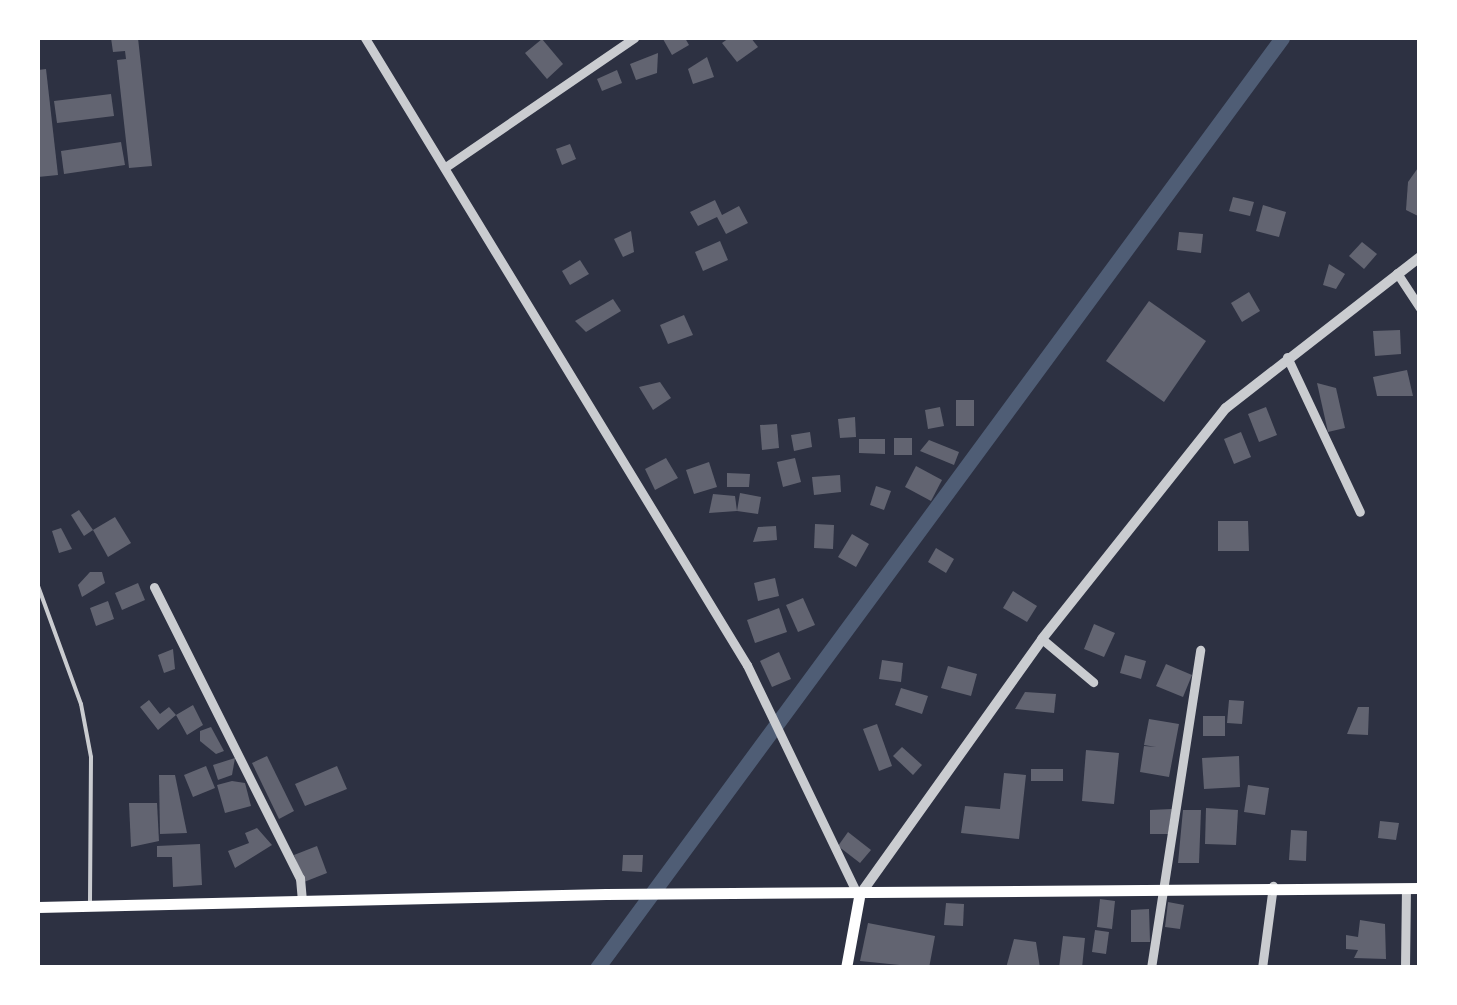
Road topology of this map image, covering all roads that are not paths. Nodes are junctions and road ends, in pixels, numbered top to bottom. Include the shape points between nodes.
1 (172, 38) edge
2 (191, 38) edge
3 (365, 38) edge
4 (634, 38) edge
5 (447, 166) junction
6 (1420, 257) edge
7 (1397, 273) junction
8 (1420, 308) edge
9 (1287, 358) junction
10 (1360, 512) dead end
11 (38, 586) edge
12 (154, 587) dead end
13 (1042, 639) junction
14 (1200, 650) dead end
15 (1093, 682) dead end
16 (1273, 886) junction
17 (1413, 888) edge
18 (1162, 889) junction
19 (858, 897) junction
20 (302, 902) junction
21 (90, 906) junction
22 (38, 907) edge
23 (846, 968) edge
24 (1151, 968) edge
25 (1262, 968) edge
26 (1405, 968) edge

1 - 2 lane
3 - 5 street
4 - 5 street
5 - 19 street via 747,665
6 - 7 street
7 - 8 street
7 - 9 street
9 - 10 street via 1331,463
9 - 13 street via 1226,408
11 - 21 lane via 81,704 91,757
12 - 20 street via 300,878
13 - 15 street
13 - 19 street
14 - 18 street
16 - 17 main road
16 - 18 main road
16 - 25 street
17 - 26 street
18 - 19 main road
18 - 24 street
19 - 20 main road via 606,894
19 - 23 main road
20 - 21 main road
21 - 22 main road

